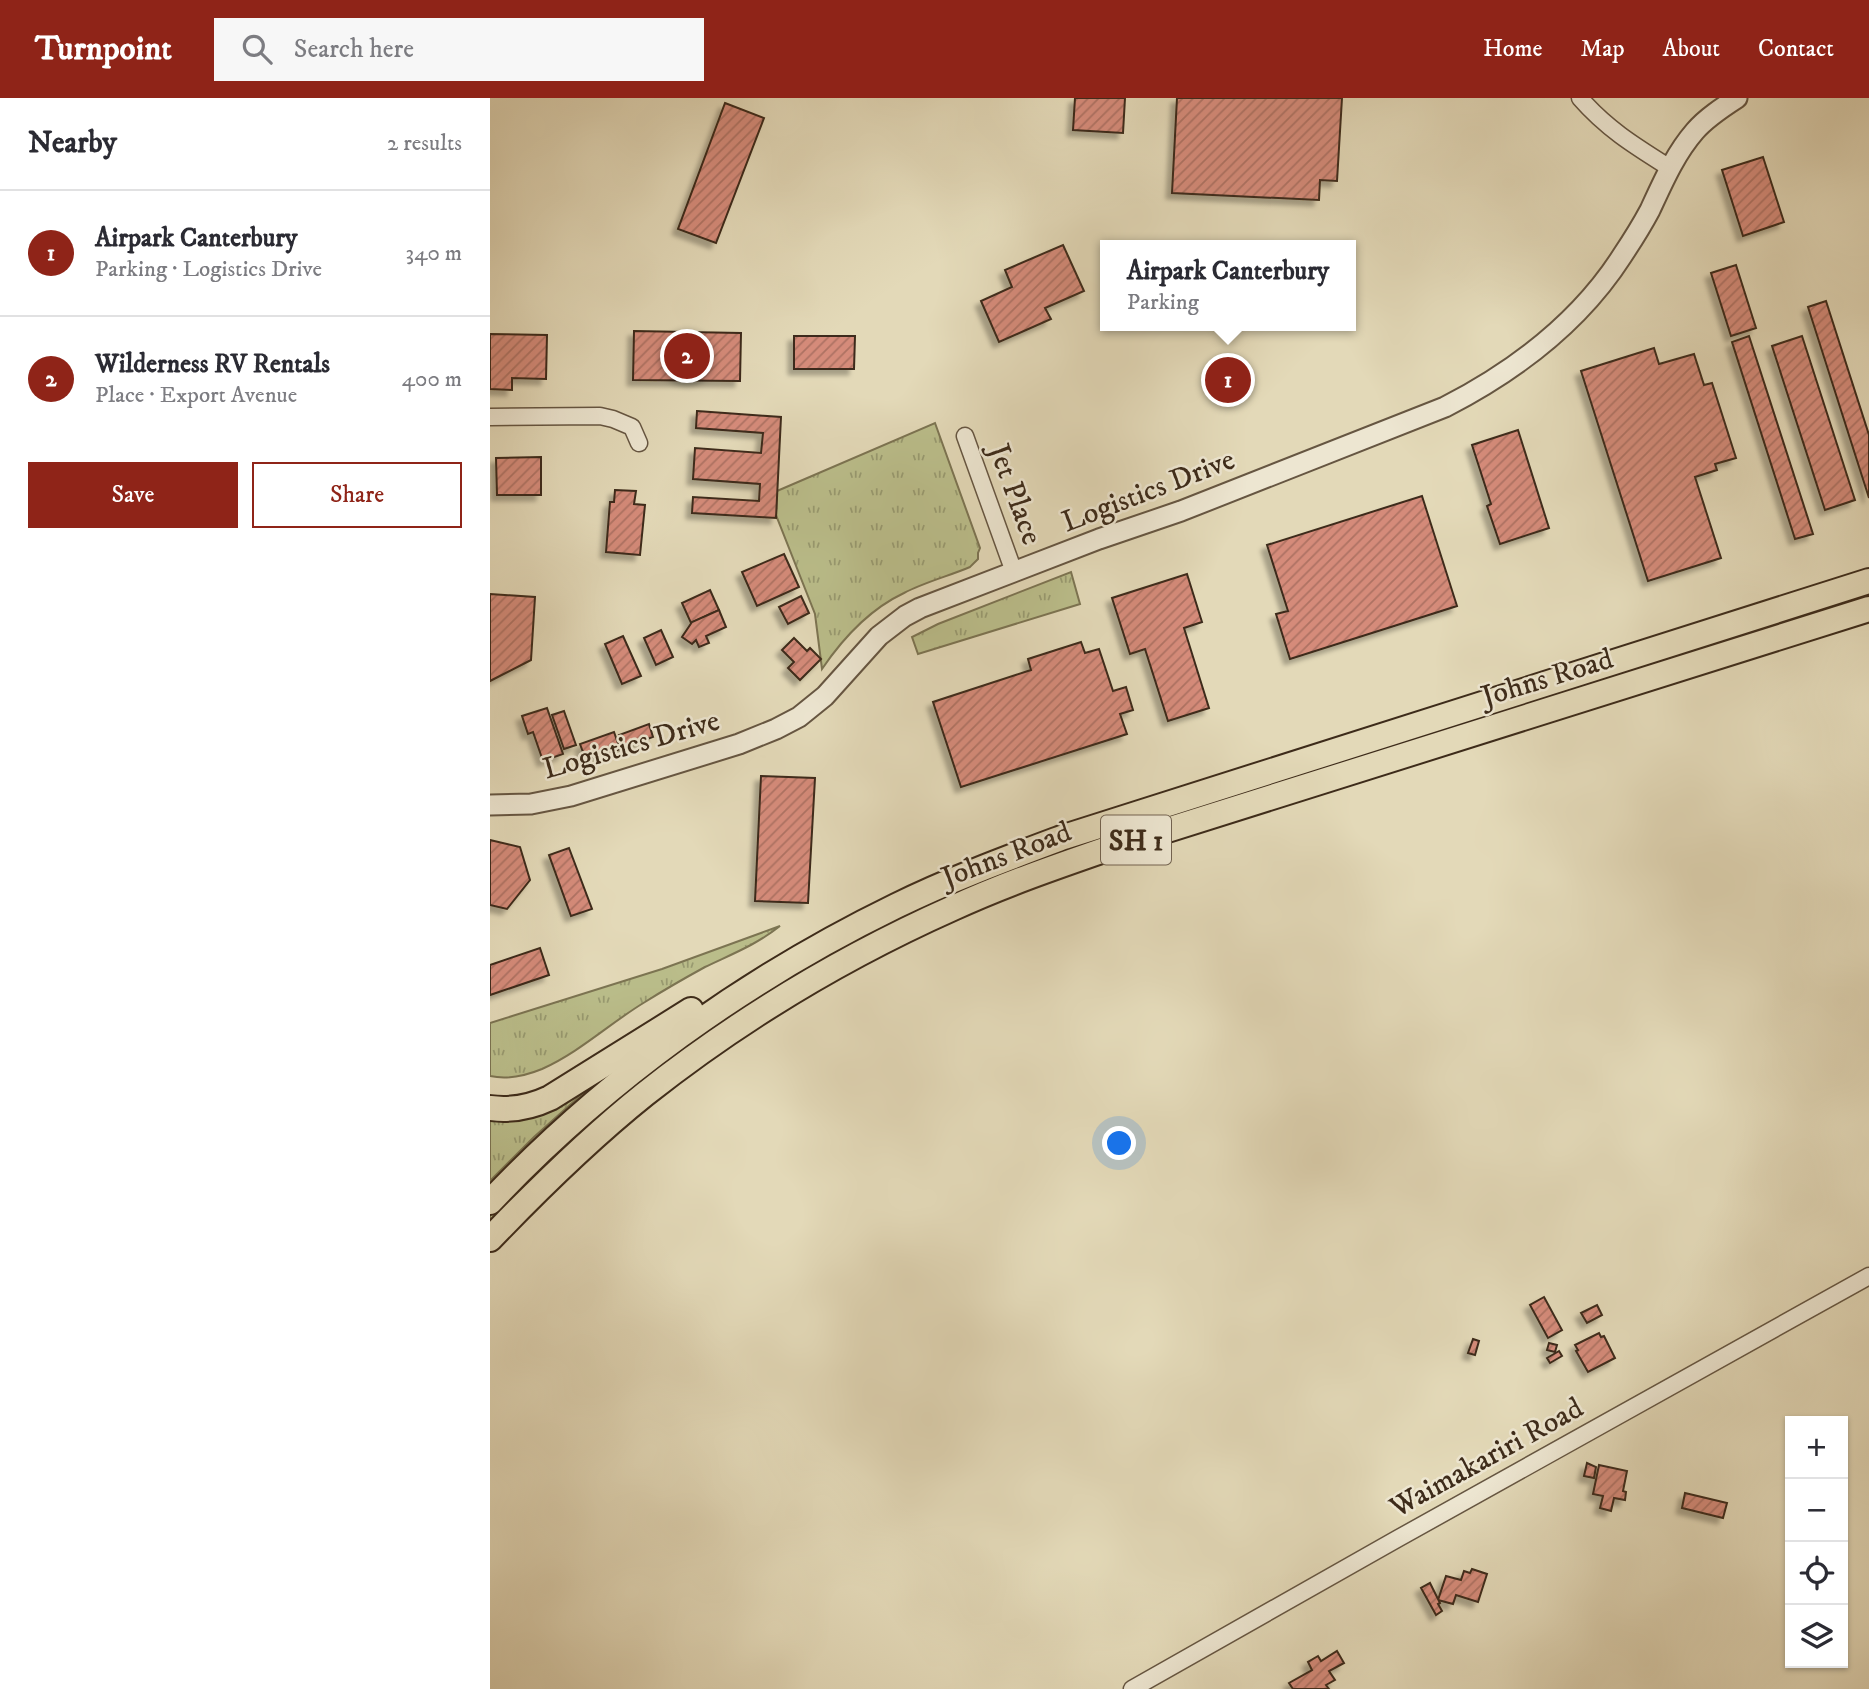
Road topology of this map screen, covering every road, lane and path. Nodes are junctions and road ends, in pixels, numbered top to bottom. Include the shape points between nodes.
1 (1580, 98) edge
2 (1738, 98) edge
3 (1670, 168) junction
4 (490, 417) edge
5 (965, 436) dead end
6 (639, 443) dead end
7 (1014, 572) junction
8 (1869, 581) edge
9 (1869, 609) edge
10 (490, 805) edge
11 (1064, 837) junction
12 (490, 1108) edge
13 (490, 1202) edge
14 (490, 1239) edge
15 (1869, 1276) edge
16 (1132, 1689) edge

1 - 3 street via 1619,136
2 - 3 street, Logistics Drive via 1697,129
3 - 7 street, Logistics Drive via 1648,213 1602,284 1557,333 1500,376 1445,408
4 - 6 street via 600,416 632,427
5 - 7 street, Jet Place
7 - 10 street, Logistics Drive via 905,616 879,636 825,696 776,729 561,798
8 - 11 highway, Johns Road / SH 1
9 - 14 highway, Johns Road / SH 1 via 1107,849 955,907 850,958 708,1047 594,1138
11 - 12 highway via 929,877 813,936 550,1098 518,1108
11 - 13 highway, Johns Road / SH 1 via 963,875 789,963 694,1025 614,1087
15 - 16 street, Waimakariri Road

